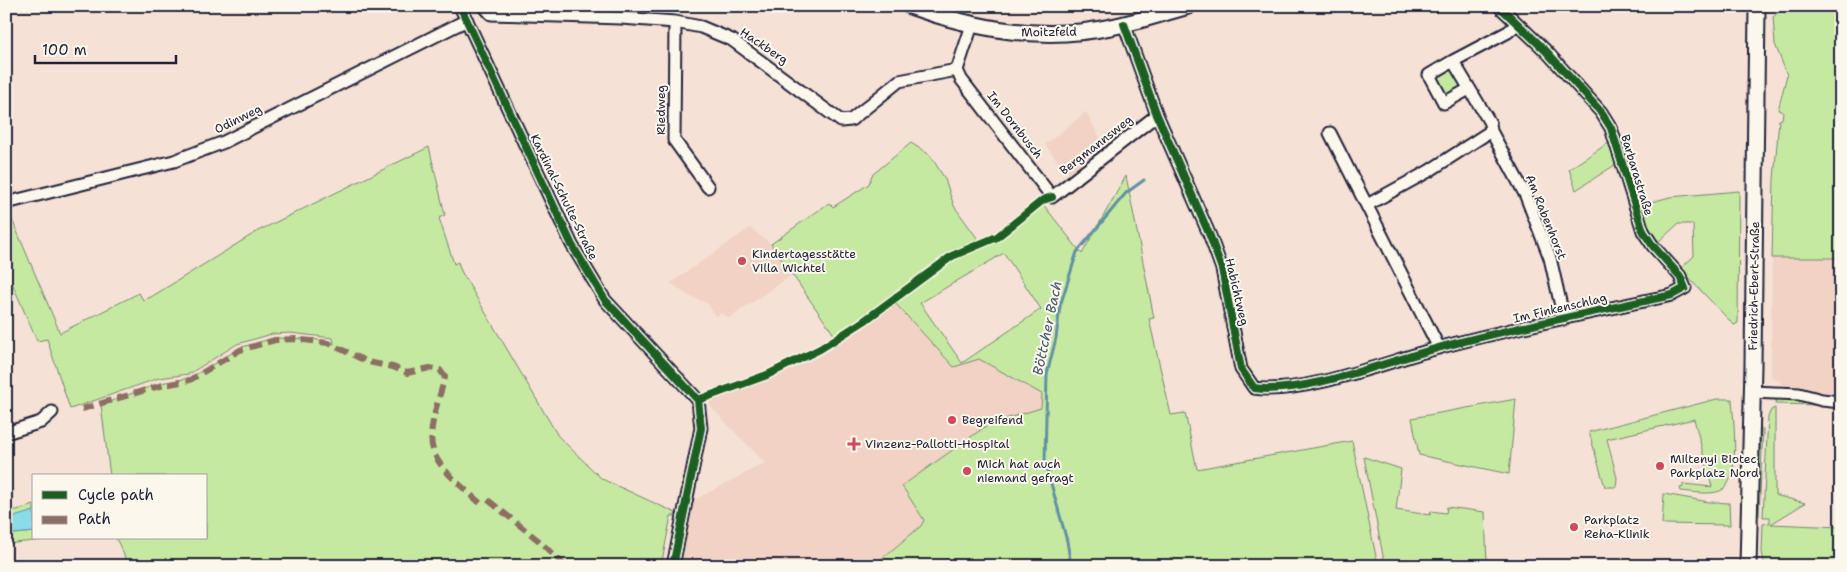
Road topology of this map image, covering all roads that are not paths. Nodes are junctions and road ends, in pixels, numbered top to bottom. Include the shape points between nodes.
1 (460, 6) edge
2 (484, 6) edge
3 (910, 6) edge
4 (1188, 6) edge
5 (1499, 6) edge
6 (1757, 6) edge
7 (467, 20) junction
8 (675, 22) junction
9 (1124, 24) junction
10 (1517, 24) junction
11 (972, 25) junction
12 (1453, 61) junction
13 (957, 70) junction
14 (1469, 89) junction
15 (1156, 115) junction
16 (1490, 127) junction
17 (1330, 133) dead end
18 (708, 188) dead end
19 (1052, 197) joint
20 (6, 204) edge
21 (1367, 205) junction
22 (1685, 288) joint
23 (1564, 319) junction
24 (1439, 348) junction
25 (1752, 392) junction
26 (1841, 402) edge
27 (52, 412) dead end
28 (6, 433) edge
29 (673, 566) edge
30 (1748, 566) edge

1 - 7 street, Kardinal-Schulte-Straße
2 - 8 street, Hackberg via 491,14
3 - 11 main road, Moitzfeld
4 - 9 main road, Moitzfeld
5 - 10 street, Barbarastraße
6 - 25 main road, Friedrich-Ebert-Straße
7 - 20 street, Odinweg via 200,152
7 - 29 street, Kardinal-Schulte-Straße via 572,246 605,300 698,400 701,428
8 - 13 street, Hackberg via 701,27 732,40 841,121 851,120 899,81
8 - 18 street, Riedweg via 674,140
9 - 11 main road, Moitzfeld via 1044,34
9 - 15 street, Habichtweg
10 - 12 street
10 - 22 street, Barbarastraße via 1546,51 1612,128 1643,231 1680,276
11 - 13 street
12 - 14 street, Am Rabenhorst
12 - 14 street via 1430,75 1444,103
13 - 19 street, Im Dornbusch
14 - 16 street, Am Rabenhorst
15 - 19 street, Bergmannsweg
15 - 24 street, Habichtweg via 1222,269 1241,369 1254,388 1267,390 1324,380
16 - 21 street via 1429,172
16 - 23 street, Am Rabenhorst via 1526,196 1550,258
17 - 21 street
21 - 24 street
22 - 23 street, Im Finkenschlag via 1672,294
23 - 24 street, Im Finkenschlag
25 - 26 street via 1799,394
25 - 30 main road, Friedrich-Ebert-Straße
27 - 28 street via 41,422

